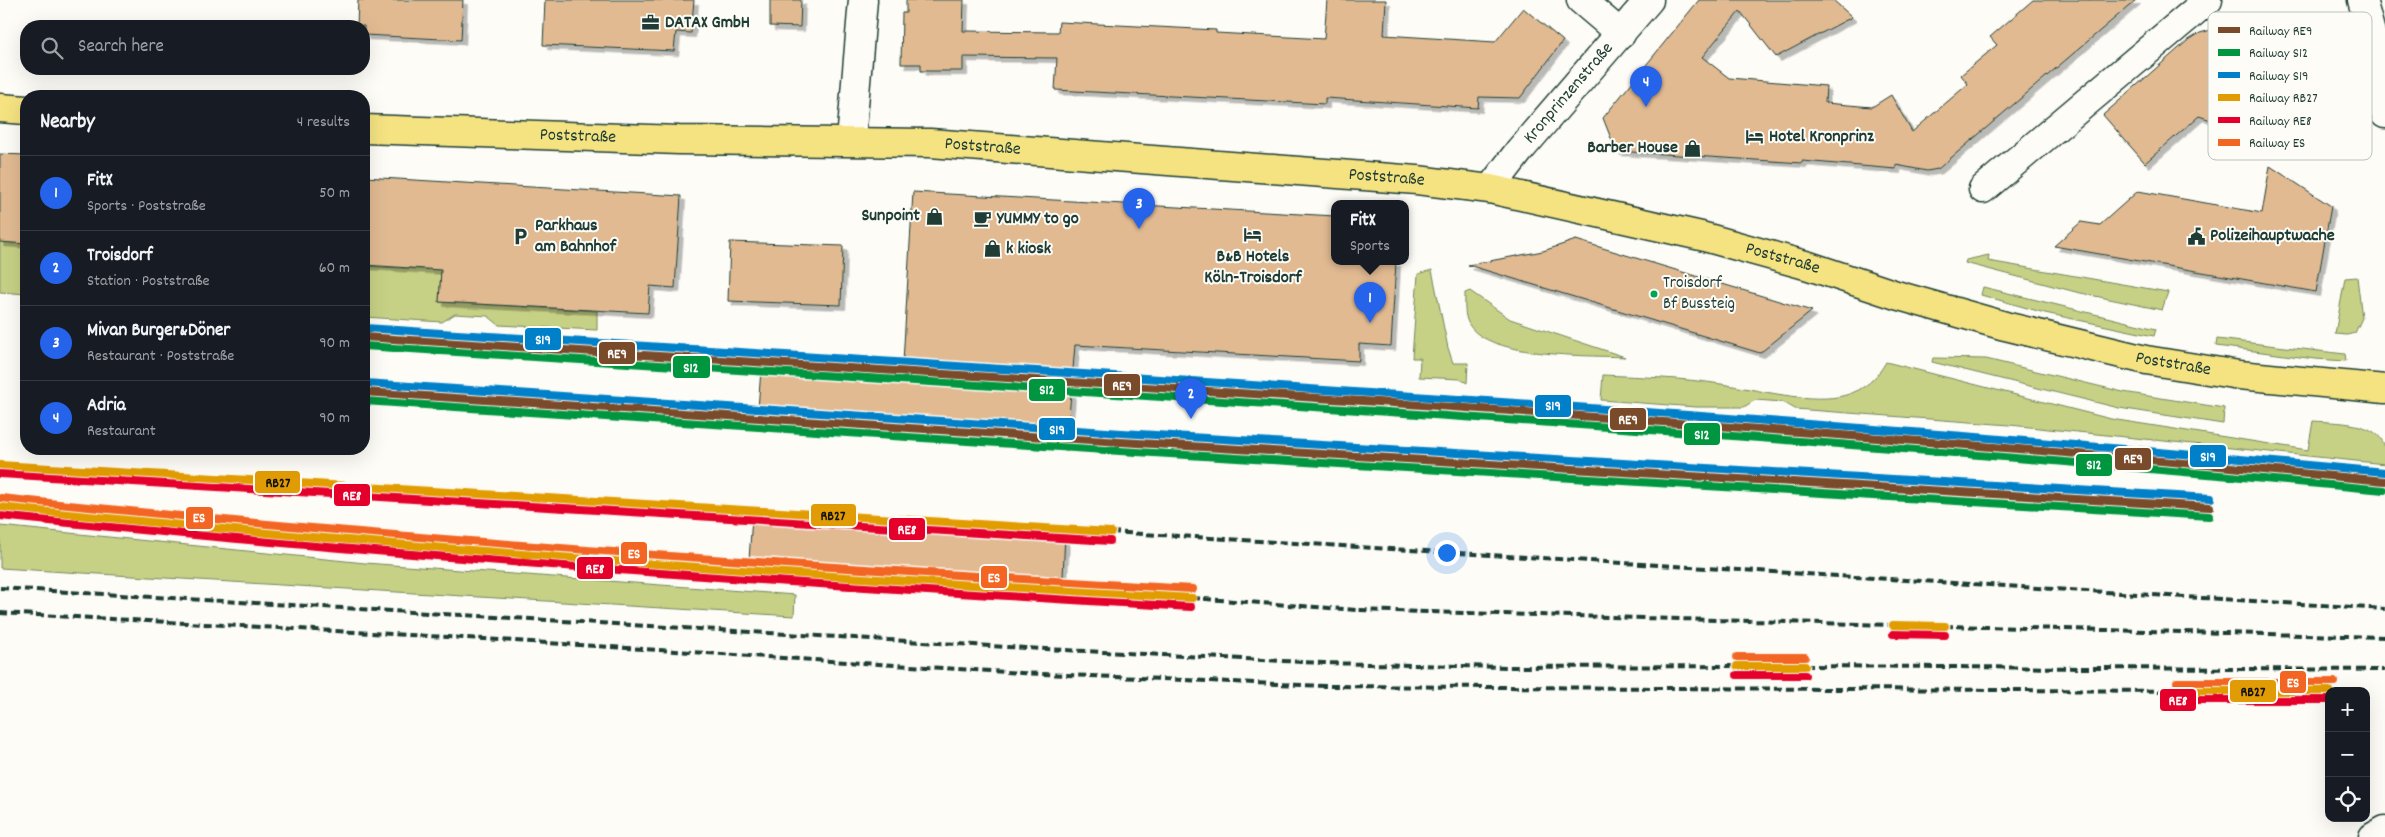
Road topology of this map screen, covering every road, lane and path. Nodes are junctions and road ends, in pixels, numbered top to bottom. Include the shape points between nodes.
1 (863, 0) edge
2 (1581, 0) edge
3 (1649, 0) edge
4 (2208, 0) edge
5 (2362, 0) edge
6 (2368, 12) edge
7 (2372, 19) edge
8 (2378, 30) edge
9 (1621, 34) junction
10 (0, 108) edge
11 (20, 110) edge
12 (2385, 114) edge
13 (370, 129) edge
14 (852, 141) junction
15 (1490, 189) junction
16 (1984, 189) dead end
17 (2385, 388) edge
18 (2385, 830) edge
19 (2373, 837) edge

1 - 14 street
2 - 9 street
3 - 9 street, Kronprinzenstraße
4 - 16 street
5 - 6 street
7 - 8 street
8 - 12 street
9 - 15 street, Kronprinzenstraße
10 - 11 main road
13 - 14 main road, Poststraße via 679,140
14 - 15 main road, Poststraße via 939,144 1417,180
15 - 17 main road, Poststraße via 1710,239 2077,345 2240,376
18 - 19 street

